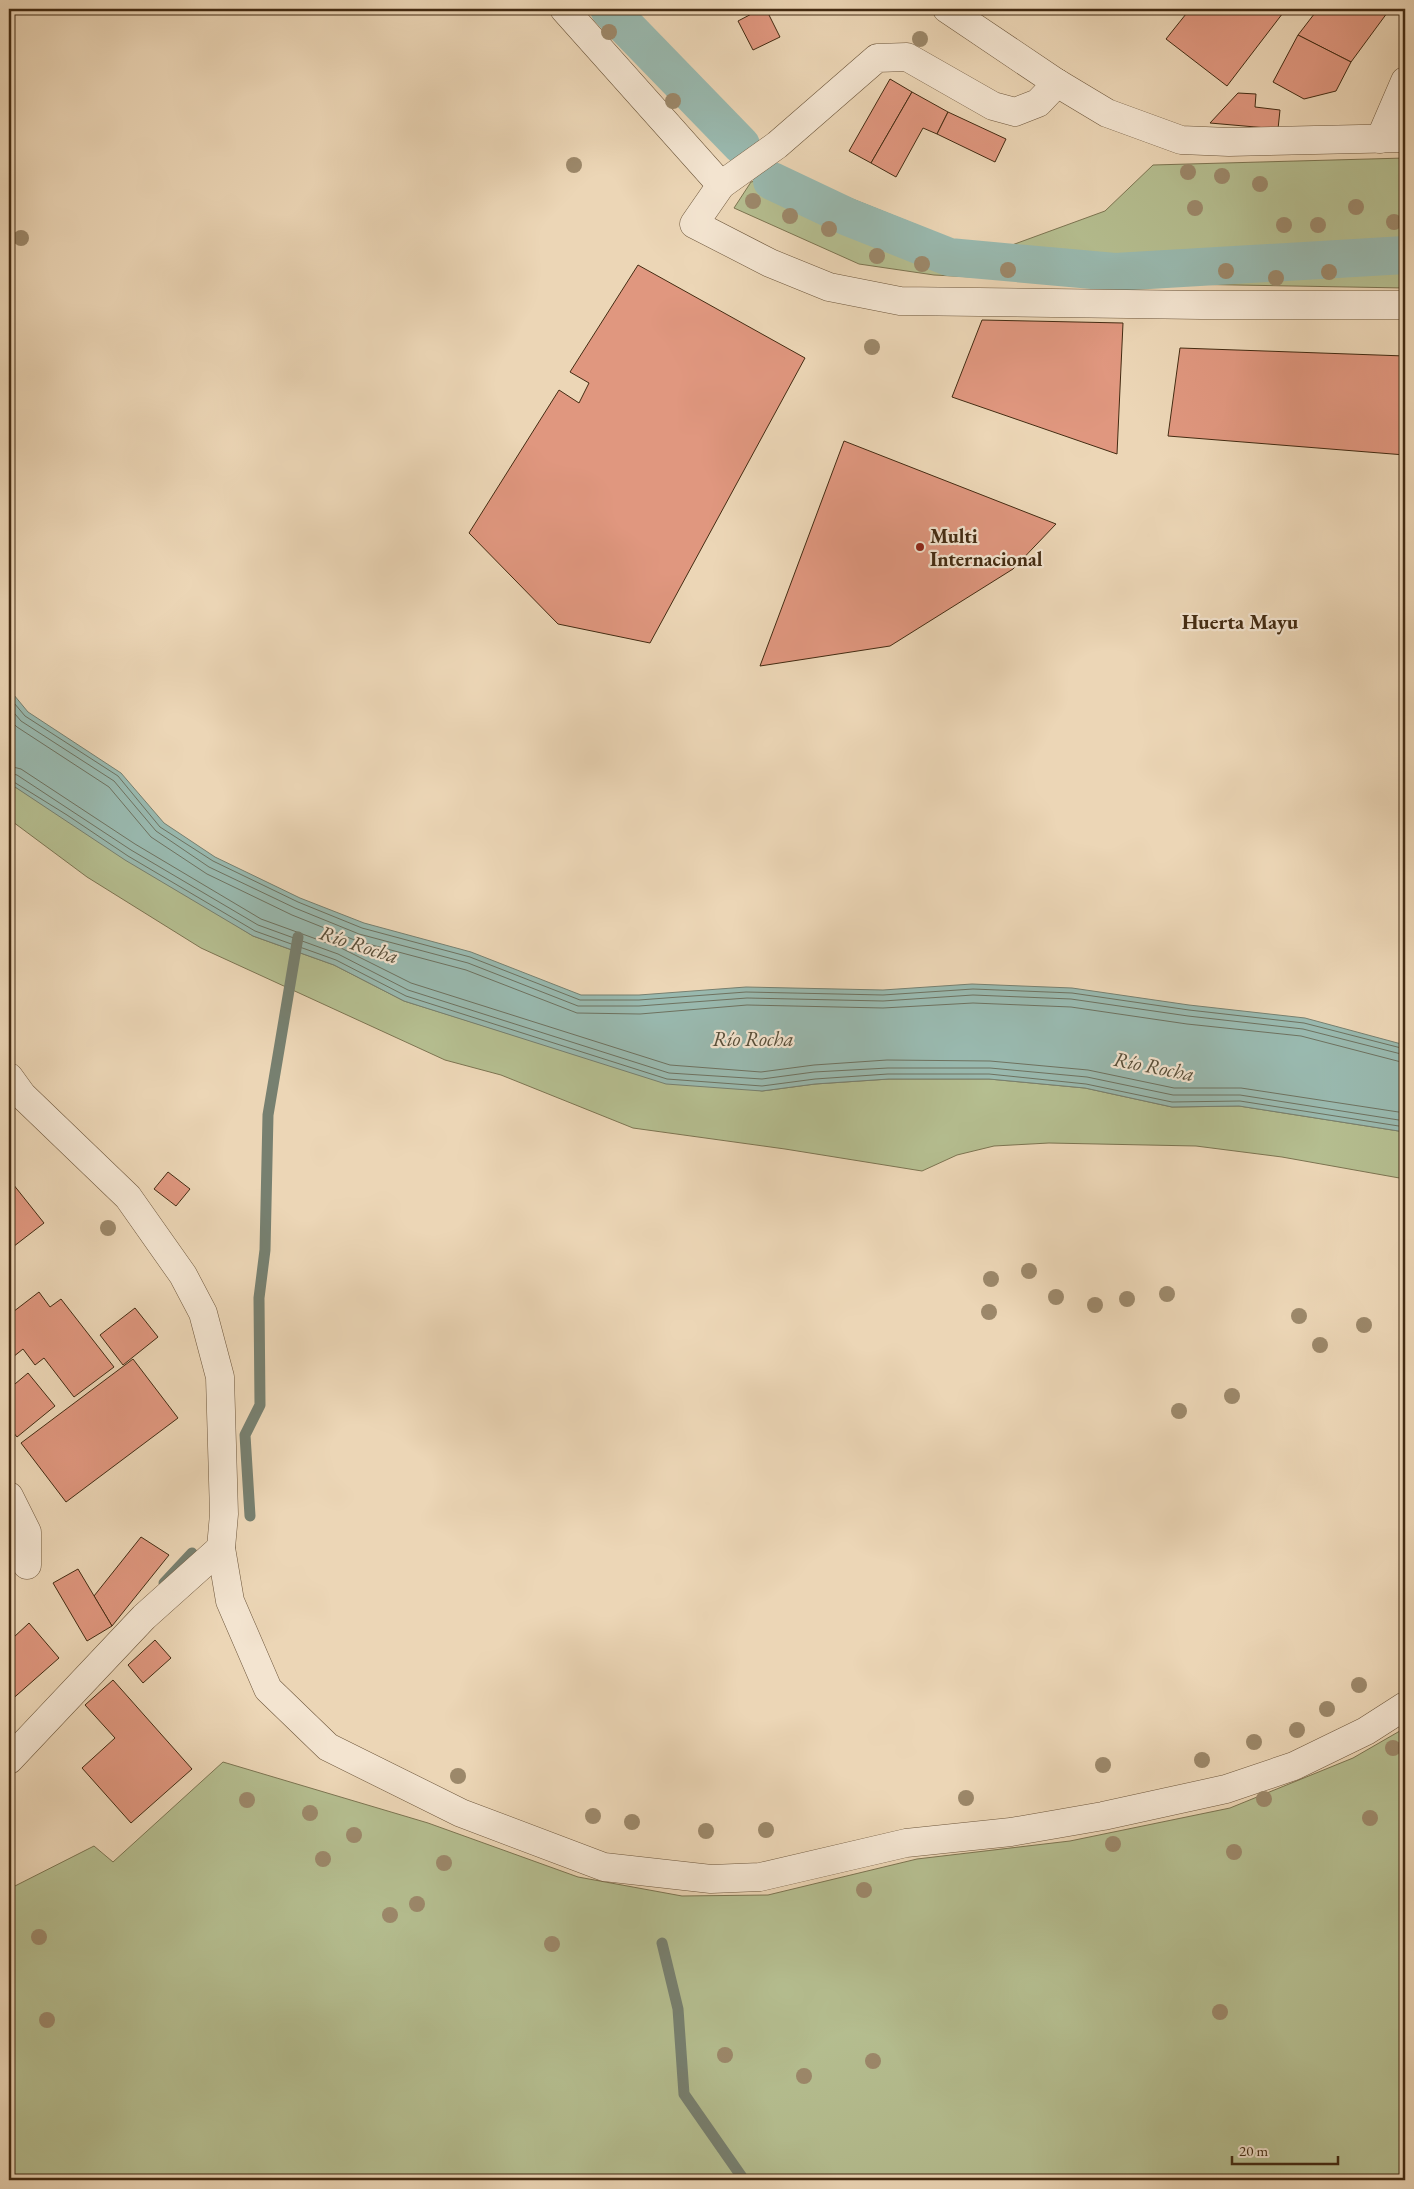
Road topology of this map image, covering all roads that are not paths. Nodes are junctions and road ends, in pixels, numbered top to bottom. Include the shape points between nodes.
1 (564, 9) edge
2 (947, 9) edge
3 (1405, 81) edge
4 (1057, 83) junction
5 (1393, 139) edge
6 (721, 185) junction
7 (1405, 305) edge
8 (9, 1077) edge
9 (9, 1496) edge
10 (221, 1548) junction
11 (27, 1565) dead end
12 (1405, 1706) edge
13 (9, 1760) edge

1 - 6 street
2 - 4 street
3 - 5 street
4 - 5 street via 1107,113 1181,140
4 - 6 street via 1038,103 1015,112 993,106 907,57 878,58 777,145
6 - 7 street via 694,224 770,263 829,287 900,301 1201,306
8 - 10 street via 22,1095 128,1197 183,1275 203,1313 220,1377 224,1514
9 - 11 street via 28,1532
10 - 12 street via 230,1601 268,1688 328,1747 461,1813 604,1866 711,1878 760,1877 906,1843 1011,1832 1103,1816 1226,1789 1294,1766 1366,1731
10 - 13 street via 144,1617

